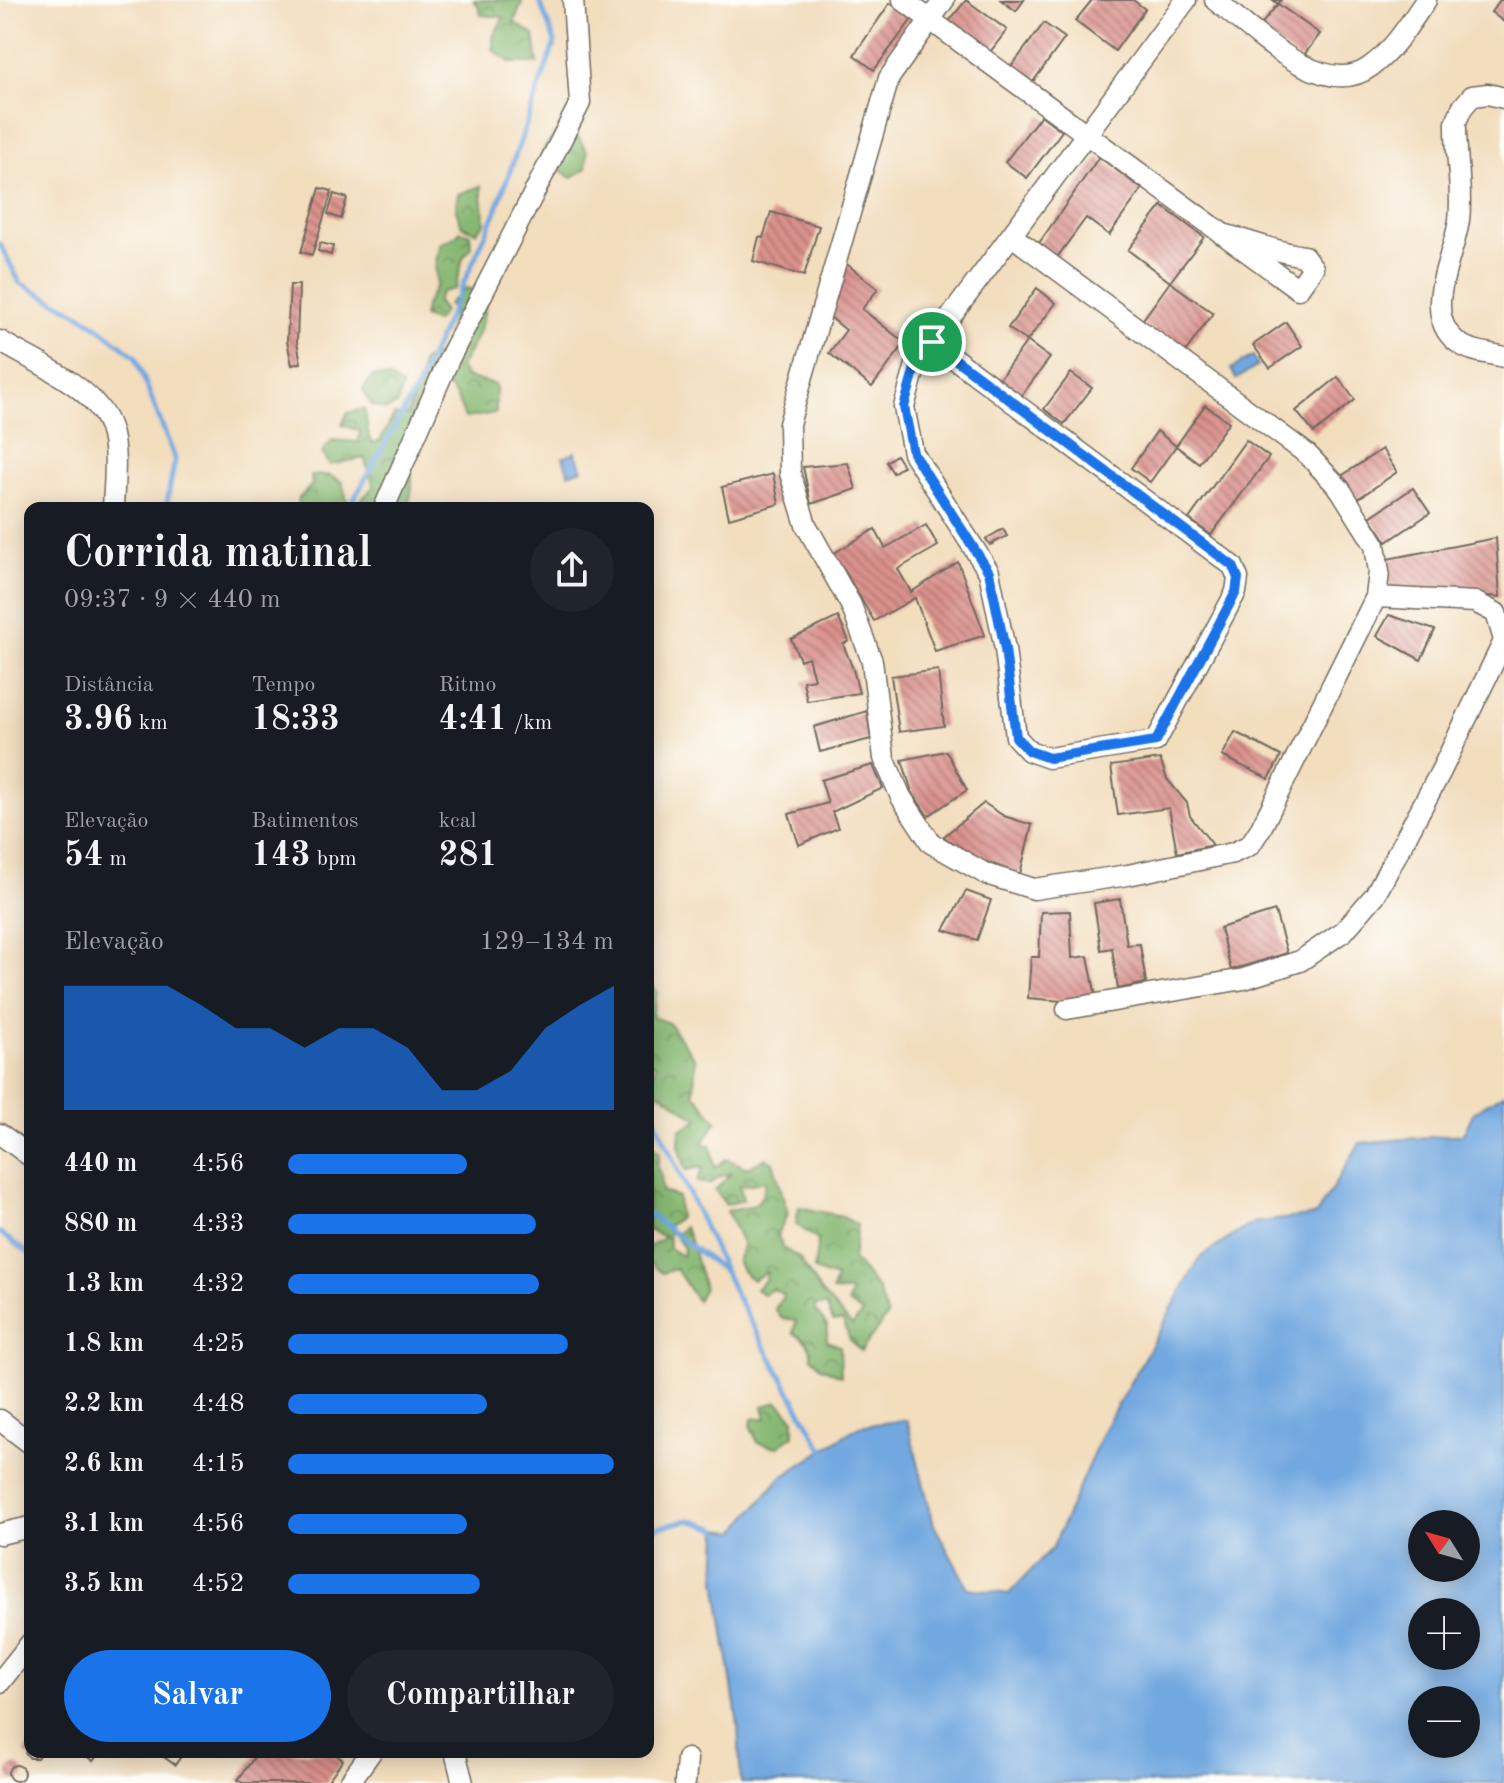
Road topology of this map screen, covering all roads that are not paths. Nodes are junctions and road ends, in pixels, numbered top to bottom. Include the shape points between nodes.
1 (573, 0) edge
2 (903, 0) edge
3 (944, 0) edge
4 (1186, 0) edge
5 (1215, 0) edge
6 (1426, 0) edge
7 (929, 20) junction
8 (1504, 98) edge
9 (1085, 134) junction
10 (1222, 234) dead end
11 (1012, 236) junction
12 (0, 341) edge
13 (932, 342) junction
14 (1504, 357) edge
15 (113, 502) edge
16 (387, 502) edge
17 (1376, 597) junction
18 (1504, 641) edge
19 (1067, 1009) dead end
20 (0, 1134) edge
21 (24, 1152) edge
22 (0, 1420) edge
23 (24, 1438) edge
24 (24, 1528) edge
25 (0, 1534) edge
26 (24, 1652) edge
27 (0, 1682) edge
28 (367, 1758) edge
29 (457, 1758) edge
30 (687, 1759) dead end
31 (349, 1783) edge
32 (463, 1783) edge
33 (685, 1783) edge

1 - 16 street via 580,103 449,359
2 - 7 street
3 - 7 street
4 - 9 street
5 - 6 street via 1301,65 1325,76 1348,77 1369,68 1397,41
7 - 9 street
7 - 17 street via 889,78 789,424 790,473 806,525 851,605 872,661 884,758 931,843 986,874 1034,889 1128,875 1250,845
8 - 14 street via 1472,96 1456,122 1459,220 1439,306 1442,322 1457,342
9 - 10 street
9 - 11 street
11 - 13 street
11 - 17 street via 1307,454 1340,489 1375,545
12 - 15 street via 76,386 104,416 112,440
13 - 13 street via 915,368 904,407 913,453 989,572 1016,737 1029,751 1049,758 1156,741 1236,592 1233,566
17 - 18 street via 1475,602 1496,613
18 - 19 street via 1375,895 1344,931 1300,961 1244,979
20 - 21 street
22 - 23 street
24 - 25 street
26 - 27 street
28 - 31 street
29 - 32 street
30 - 33 street

